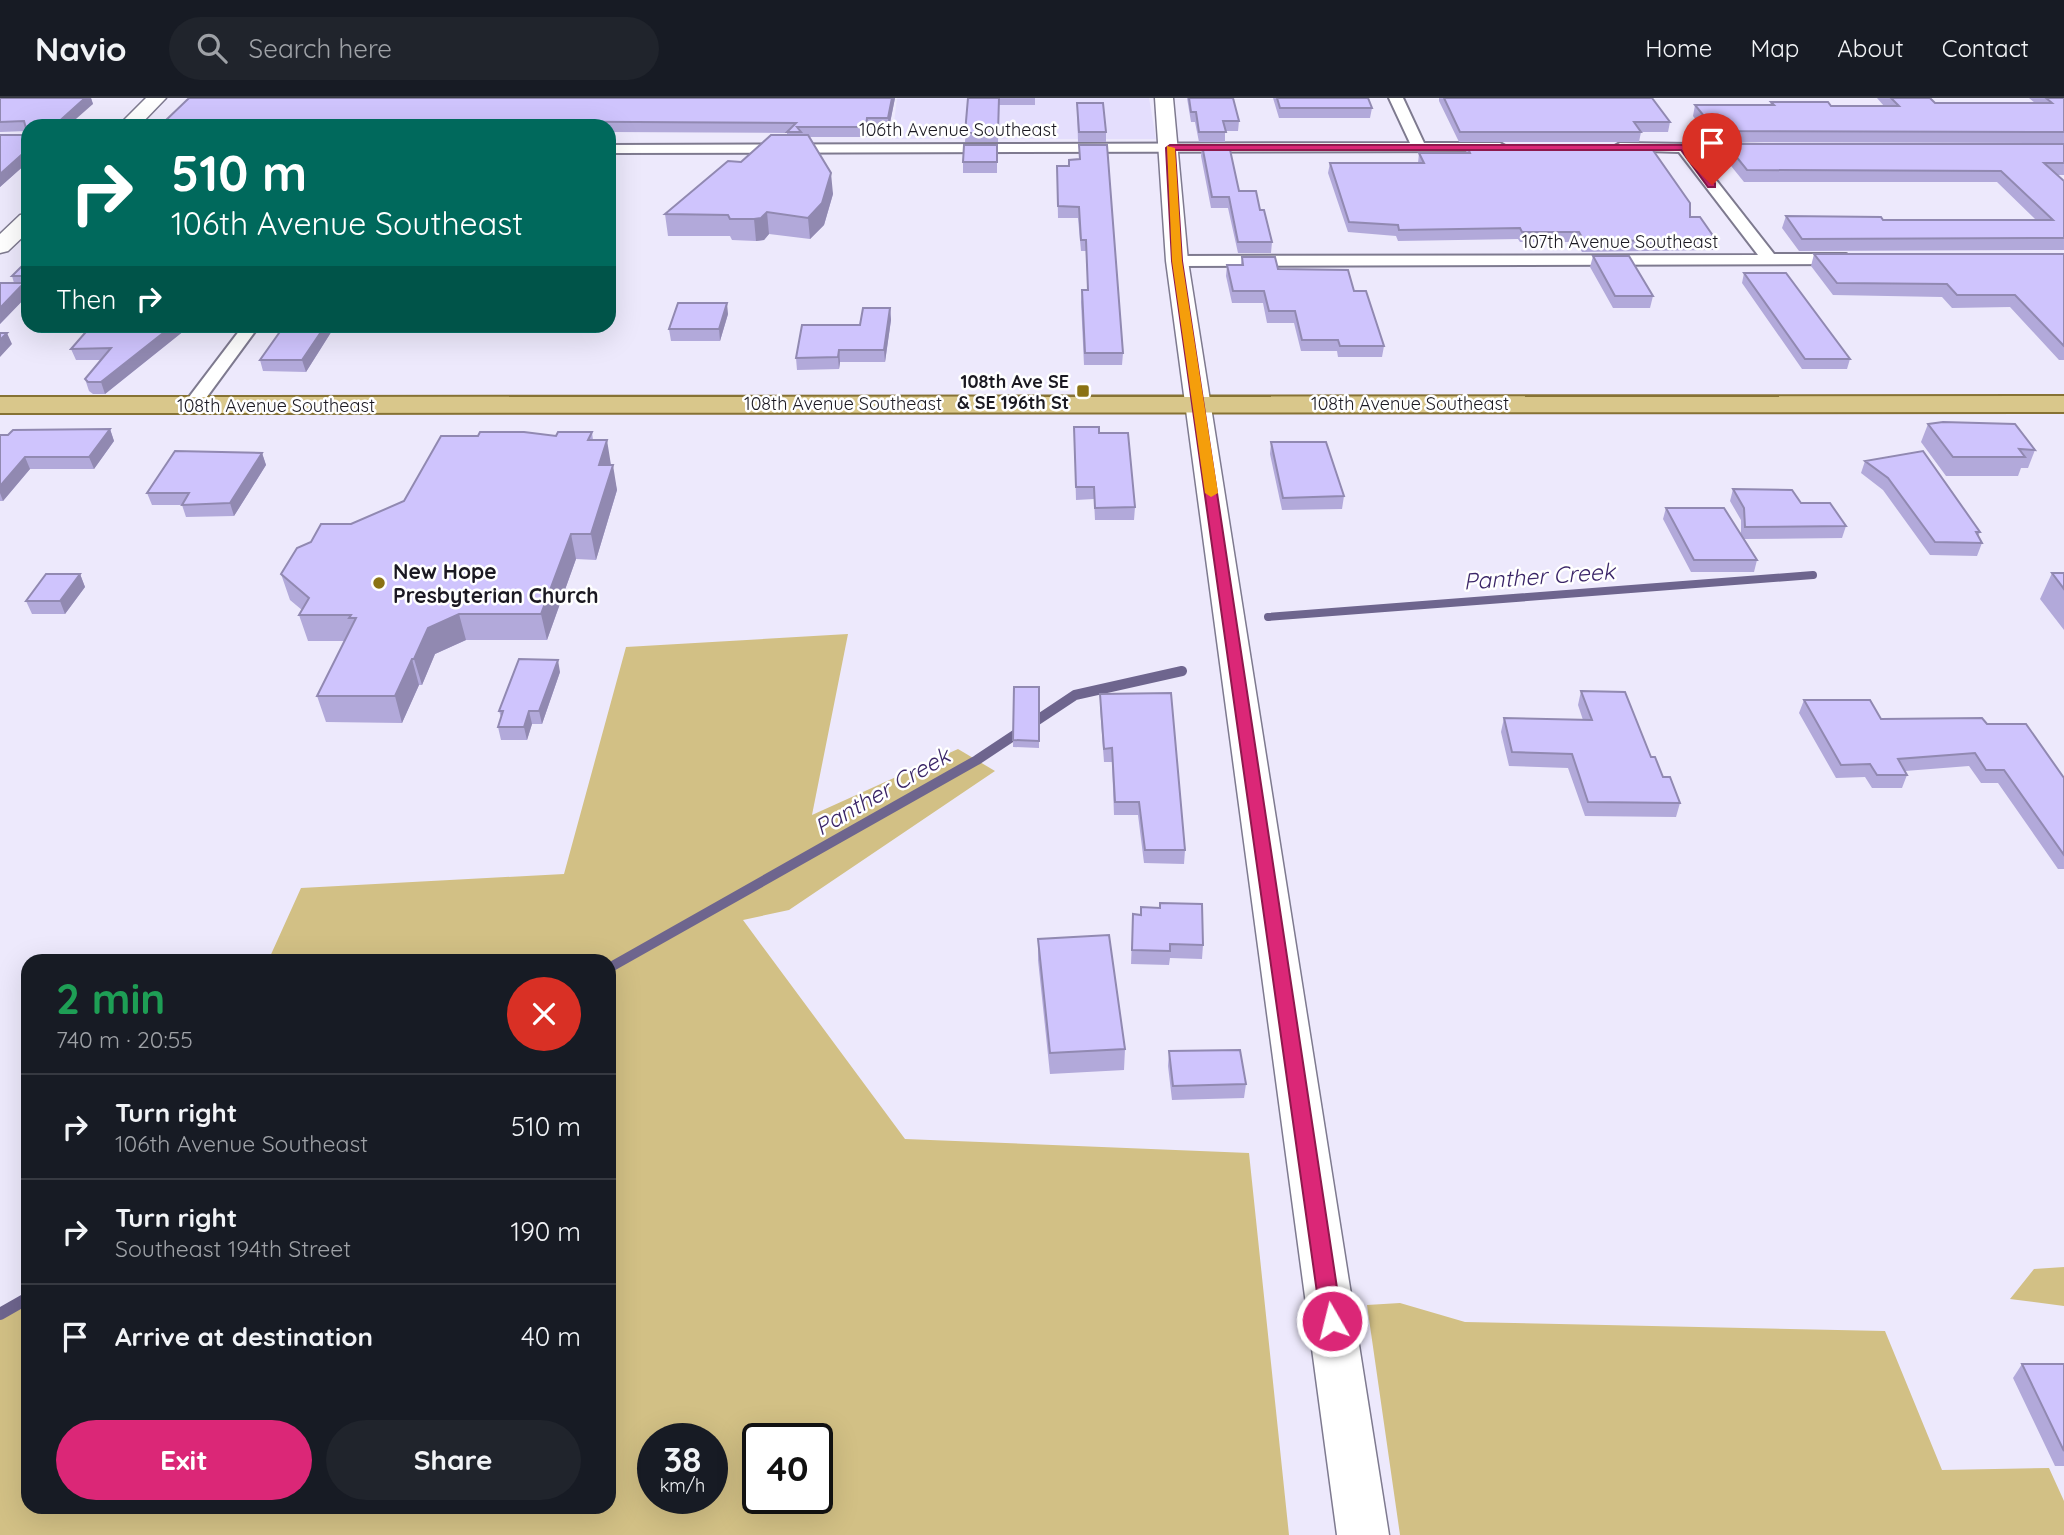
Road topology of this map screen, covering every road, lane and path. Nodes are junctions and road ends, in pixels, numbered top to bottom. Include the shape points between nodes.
1 (157, 98) edge
2 (1164, 98) edge
3 (1396, 98) edge
4 (135, 119) edge
5 (1170, 148) junction
6 (1419, 148) junction
7 (1516, 148) edge
8 (1600, 148) edge
9 (1683, 148) junction
10 (1779, 148) edge
11 (616, 149) edge
12 (21, 226) edge
13 (0, 246) edge
14 (1769, 259) junction
15 (1863, 259) edge
16 (1177, 261) junction
17 (246, 333) edge
18 (1198, 402) junction
19 (2064, 404) edge
20 (0, 405) edge
21 (192, 405) junction
22 (1363, 1535) edge

1 - 4 street
2 - 5 street
3 - 6 street
5 - 6 street, 106th Avenue Southeast
5 - 11 street, 106th Avenue Southeast
5 - 16 street
6 - 7 street, 106th Avenue Southeast
8 - 9 street
9 - 10 street
9 - 14 street
12 - 13 street
14 - 15 street, 107th Avenue Southeast
14 - 16 street, 107th Avenue Southeast
16 - 18 street
17 - 21 street
18 - 19 main road, 108th Avenue Southeast
18 - 21 main road, 108th Avenue Southeast
18 - 22 street
20 - 21 main road, 108th Avenue Southeast

